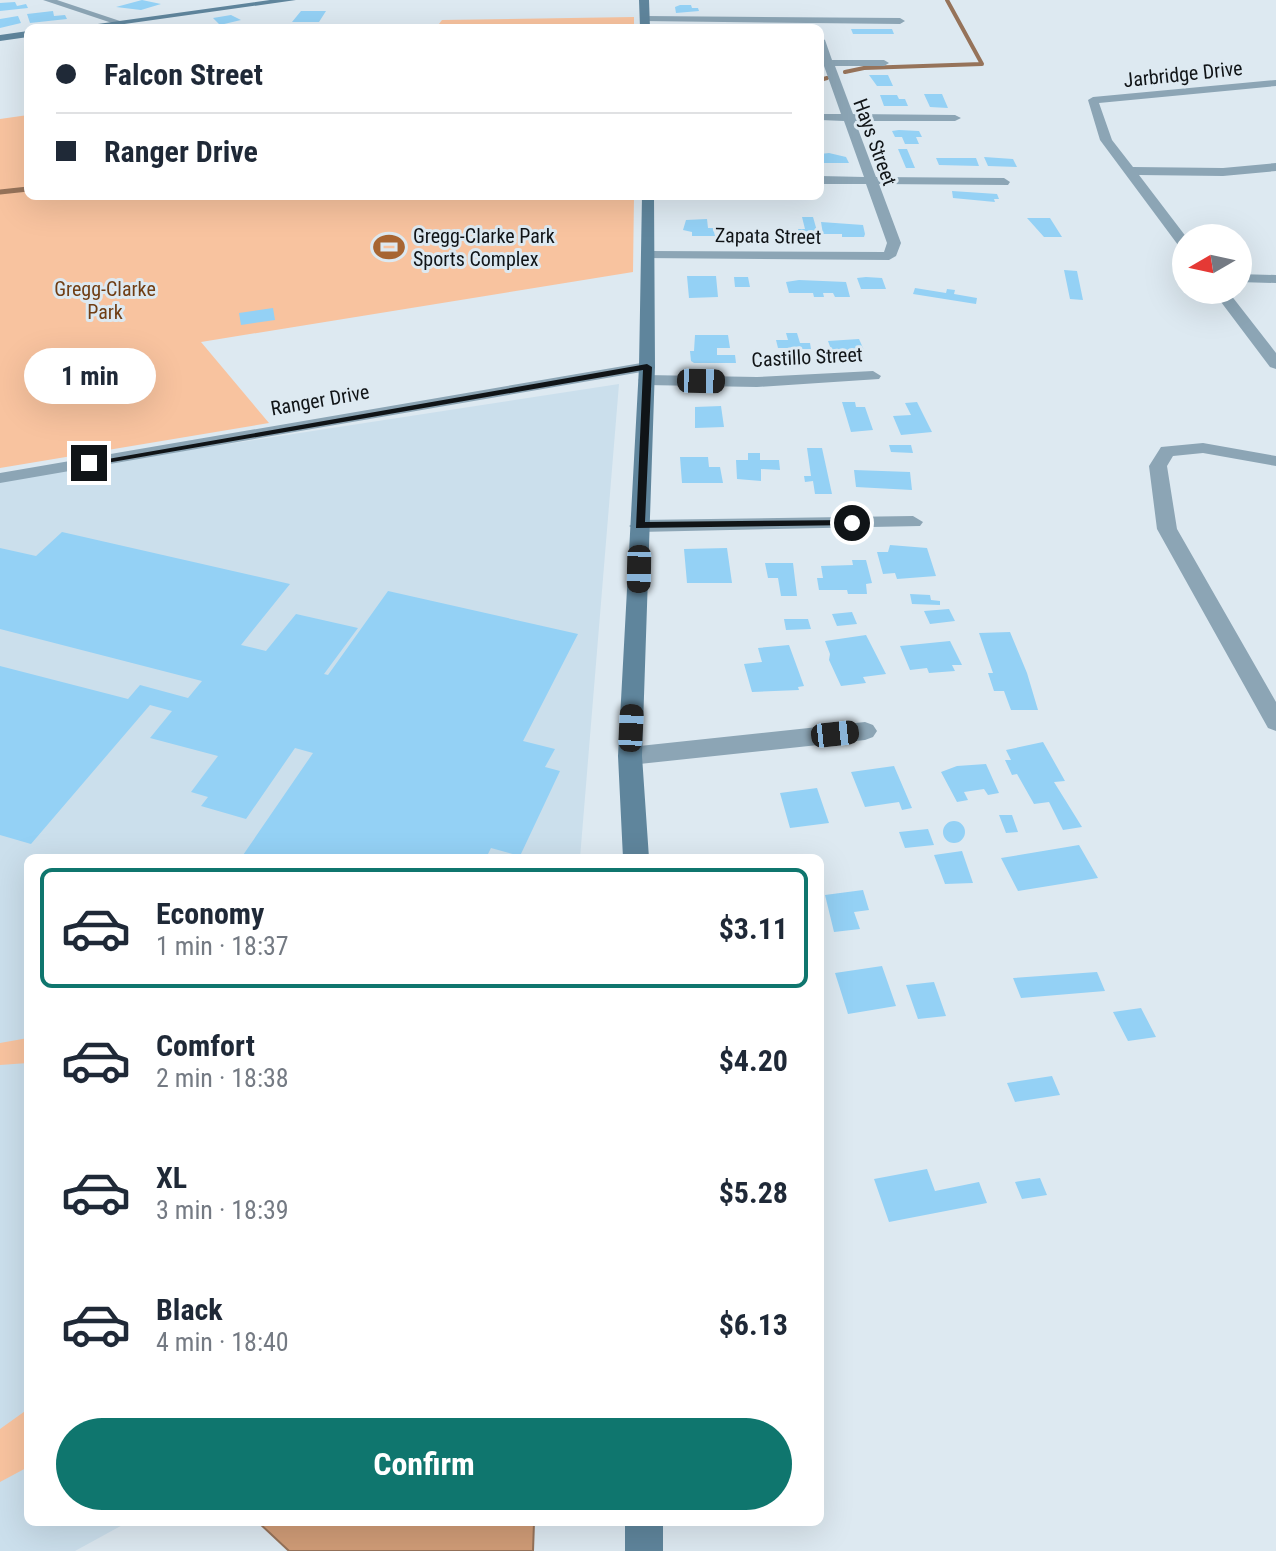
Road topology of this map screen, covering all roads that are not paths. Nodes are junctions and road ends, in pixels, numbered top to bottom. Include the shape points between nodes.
1 (48, 0) edge
2 (291, 0) edge
3 (644, 0) edge
4 (900, 21) dead end
5 (118, 22) junction
6 (103, 24) edge
7 (645, 24) edge
8 (814, 24) edge
9 (24, 35) edge
10 (0, 38) edge
11 (824, 63) edge
12 (884, 63) dead end
13 (1276, 83) edge
14 (824, 117) edge
15 (847, 117) junction
16 (955, 118) dead end
17 (1276, 167) edge
18 (1131, 171) junction
19 (824, 180) edge
20 (869, 180) junction
21 (1004, 182) dead end
22 (648, 200) edge
23 (1172, 227) edge
24 (648, 255) junction
25 (889, 256) joint
26 (1252, 278) edge
27 (1276, 279) edge
28 (1230, 304) edge
29 (1276, 364) edge
30 (647, 374) junction
31 (873, 376) dead end
32 (1276, 461) edge
33 (0, 478) edge
34 (913, 522) dead end
35 (639, 526) junction
36 (1276, 722) edge
37 (865, 731) dead end
38 (630, 756) junction
39 (636, 854) edge
40 (644, 1526) edge
41 (644, 1551) edge

1 - 5 street
2 - 5 street
3 - 7 street
4 - 8 street via 862,16
5 - 6 street
7 - 8 street
9 - 10 street
11 - 12 street
11 - 15 street, Hays Street
13 - 18 street, Jarbridge Drive via 1093,100 1100,128
14 - 15 street
15 - 16 street
15 - 20 street, Hays Street
17 - 18 street
18 - 23 street
19 - 20 street
20 - 21 street
20 - 25 street, Hays Street via 894,243
22 - 24 street
24 - 25 street, Zapata Street
24 - 30 street
26 - 27 street
28 - 29 street
30 - 31 street, Castillo Street via 757,382
30 - 33 street, Ranger Drive
30 - 35 street
32 - 36 street via 1203,448 1167,451 1158,466 1167,529
34 - 35 street
35 - 38 street
37 - 38 street
38 - 39 street
40 - 41 street

